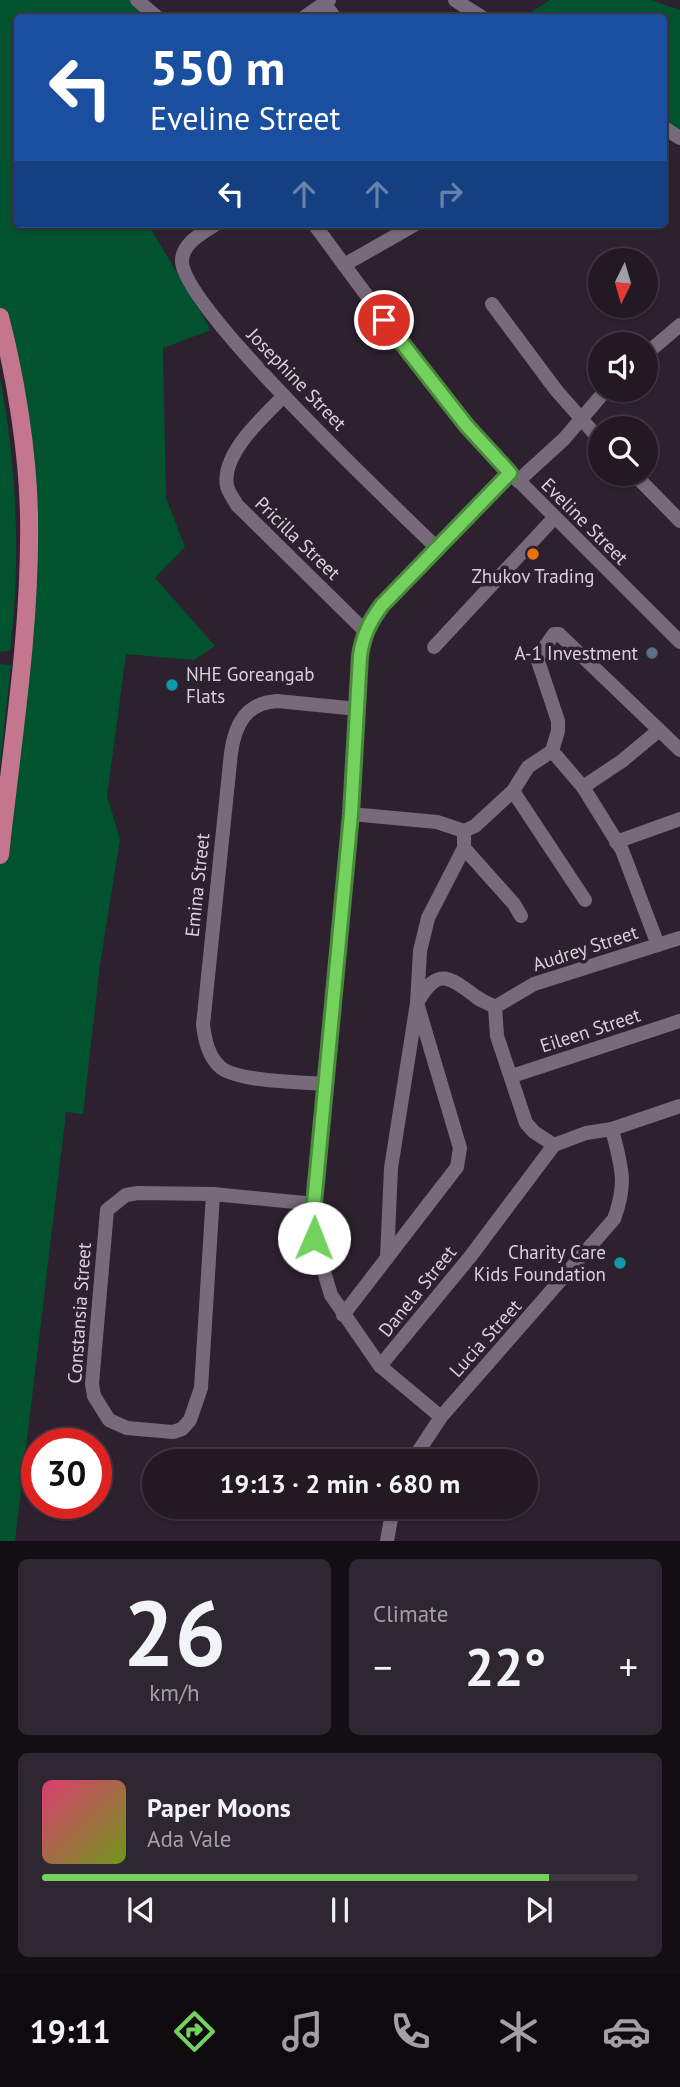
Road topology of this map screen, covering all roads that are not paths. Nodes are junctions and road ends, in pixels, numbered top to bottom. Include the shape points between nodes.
1 (137, 0) edge
2 (455, 0) edge
3 (327, 2) edge
4 (153, 14) edge
5 (309, 14) edge
6 (477, 14) edge
7 (211, 228) edge
8 (317, 228) edge
9 (409, 228) edge
10 (344, 265) junction
11 (492, 304) dead end
12 (0, 317) edge
13 (680, 325) edge
14 (658, 344) edge
15 (284, 396) junction
16 (595, 402) edge
17 (580, 419) junction
18 (588, 427) edge
19 (514, 477) junction
20 (646, 486) edge
21 (555, 517) junction
22 (680, 521) edge
23 (438, 549) junction
24 (365, 631) junction
25 (680, 642) edge
26 (435, 647) dead end
27 (358, 709) junction
28 (658, 731) junction
29 (680, 750) edge
30 (552, 751) junction
31 (583, 787) junction
32 (513, 791) junction
33 (351, 814) junction
34 (680, 820) edge
35 (464, 831) junction
36 (616, 842) junction
37 (464, 848) junction
38 (0, 855) edge
39 (585, 900) dead end
40 (521, 916) dead end
41 (680, 938) edge
42 (658, 945) junction
43 (417, 1003) junction
44 (495, 1007) junction
45 (680, 1021) edge
46 (512, 1076) junction
47 (326, 1084) junction
48 (680, 1106) edge
49 (612, 1129) junction
50 (554, 1145) junction
51 (213, 1194) junction
52 (314, 1204) junction
53 (387, 1258) junction
54 (343, 1315) junction
55 (380, 1366) junction
56 (441, 1417) junction
57 (420, 1449) edge
58 (391, 1519) edge
59 (387, 1541) edge

1 - 4 street
2 - 6 street
3 - 5 street
7 - 15 street, Josephine Street via 186,247 182,269 218,324
8 - 10 street, Eveline Street
9 - 10 street
10 - 19 street, Eveline Street via 466,425
11 - 17 street
12 - 38 main road via 19,419 29,515 23,643
13 - 14 street
15 - 23 street, Josephine Street
15 - 24 street, Pricilla Street via 240,445 230,464 227,485 237,505
16 - 17 street
17 - 18 street
17 - 19 street via 564,439
19 - 21 street, Eveline Street
19 - 23 street
20 - 22 street
21 - 25 street, Eveline Street
21 - 26 street
23 - 24 street via 382,605
24 - 27 street
27 - 33 street
27 - 47 street, Emina Street via 265,701 250,709 233,735 203,1025 209,1052 219,1067 233,1075
28 - 29 street
28 - 30 street via 600,672 554,634 537,658 558,721
28 - 31 street
30 - 31 street
30 - 32 street via 528,767
31 - 36 street
32 - 35 street
32 - 39 street
33 - 35 street via 437,822
33 - 47 street
34 - 36 street
35 - 37 street
36 - 42 street
37 - 40 street
37 - 43 street via 428,918 420,951
41 - 42 street, Audrey Street
42 - 44 street, Audrey Street via 534,984
43 - 44 street via 426,986 446,978
43 - 53 street via 391,1168
43 - 53 street via 460,1148 457,1167
44 - 46 street via 497,1036
45 - 46 street, Eileen Street
46 - 50 street via 526,1123
47 - 52 street
48 - 49 street
49 - 50 street
49 - 56 street, Lucia Street via 624,1176 614,1219
50 - 55 street, Danela Street
51 - 51 street, Constansia Street via 197,1404 182,1429 127,1428 109,1420 92,1384 107,1209 126,1195
51 - 52 street, Constansia Street
52 - 54 street via 319,1260
53 - 54 street
54 - 55 street
55 - 56 street
56 - 57 street, Lucia Street
58 - 59 street

